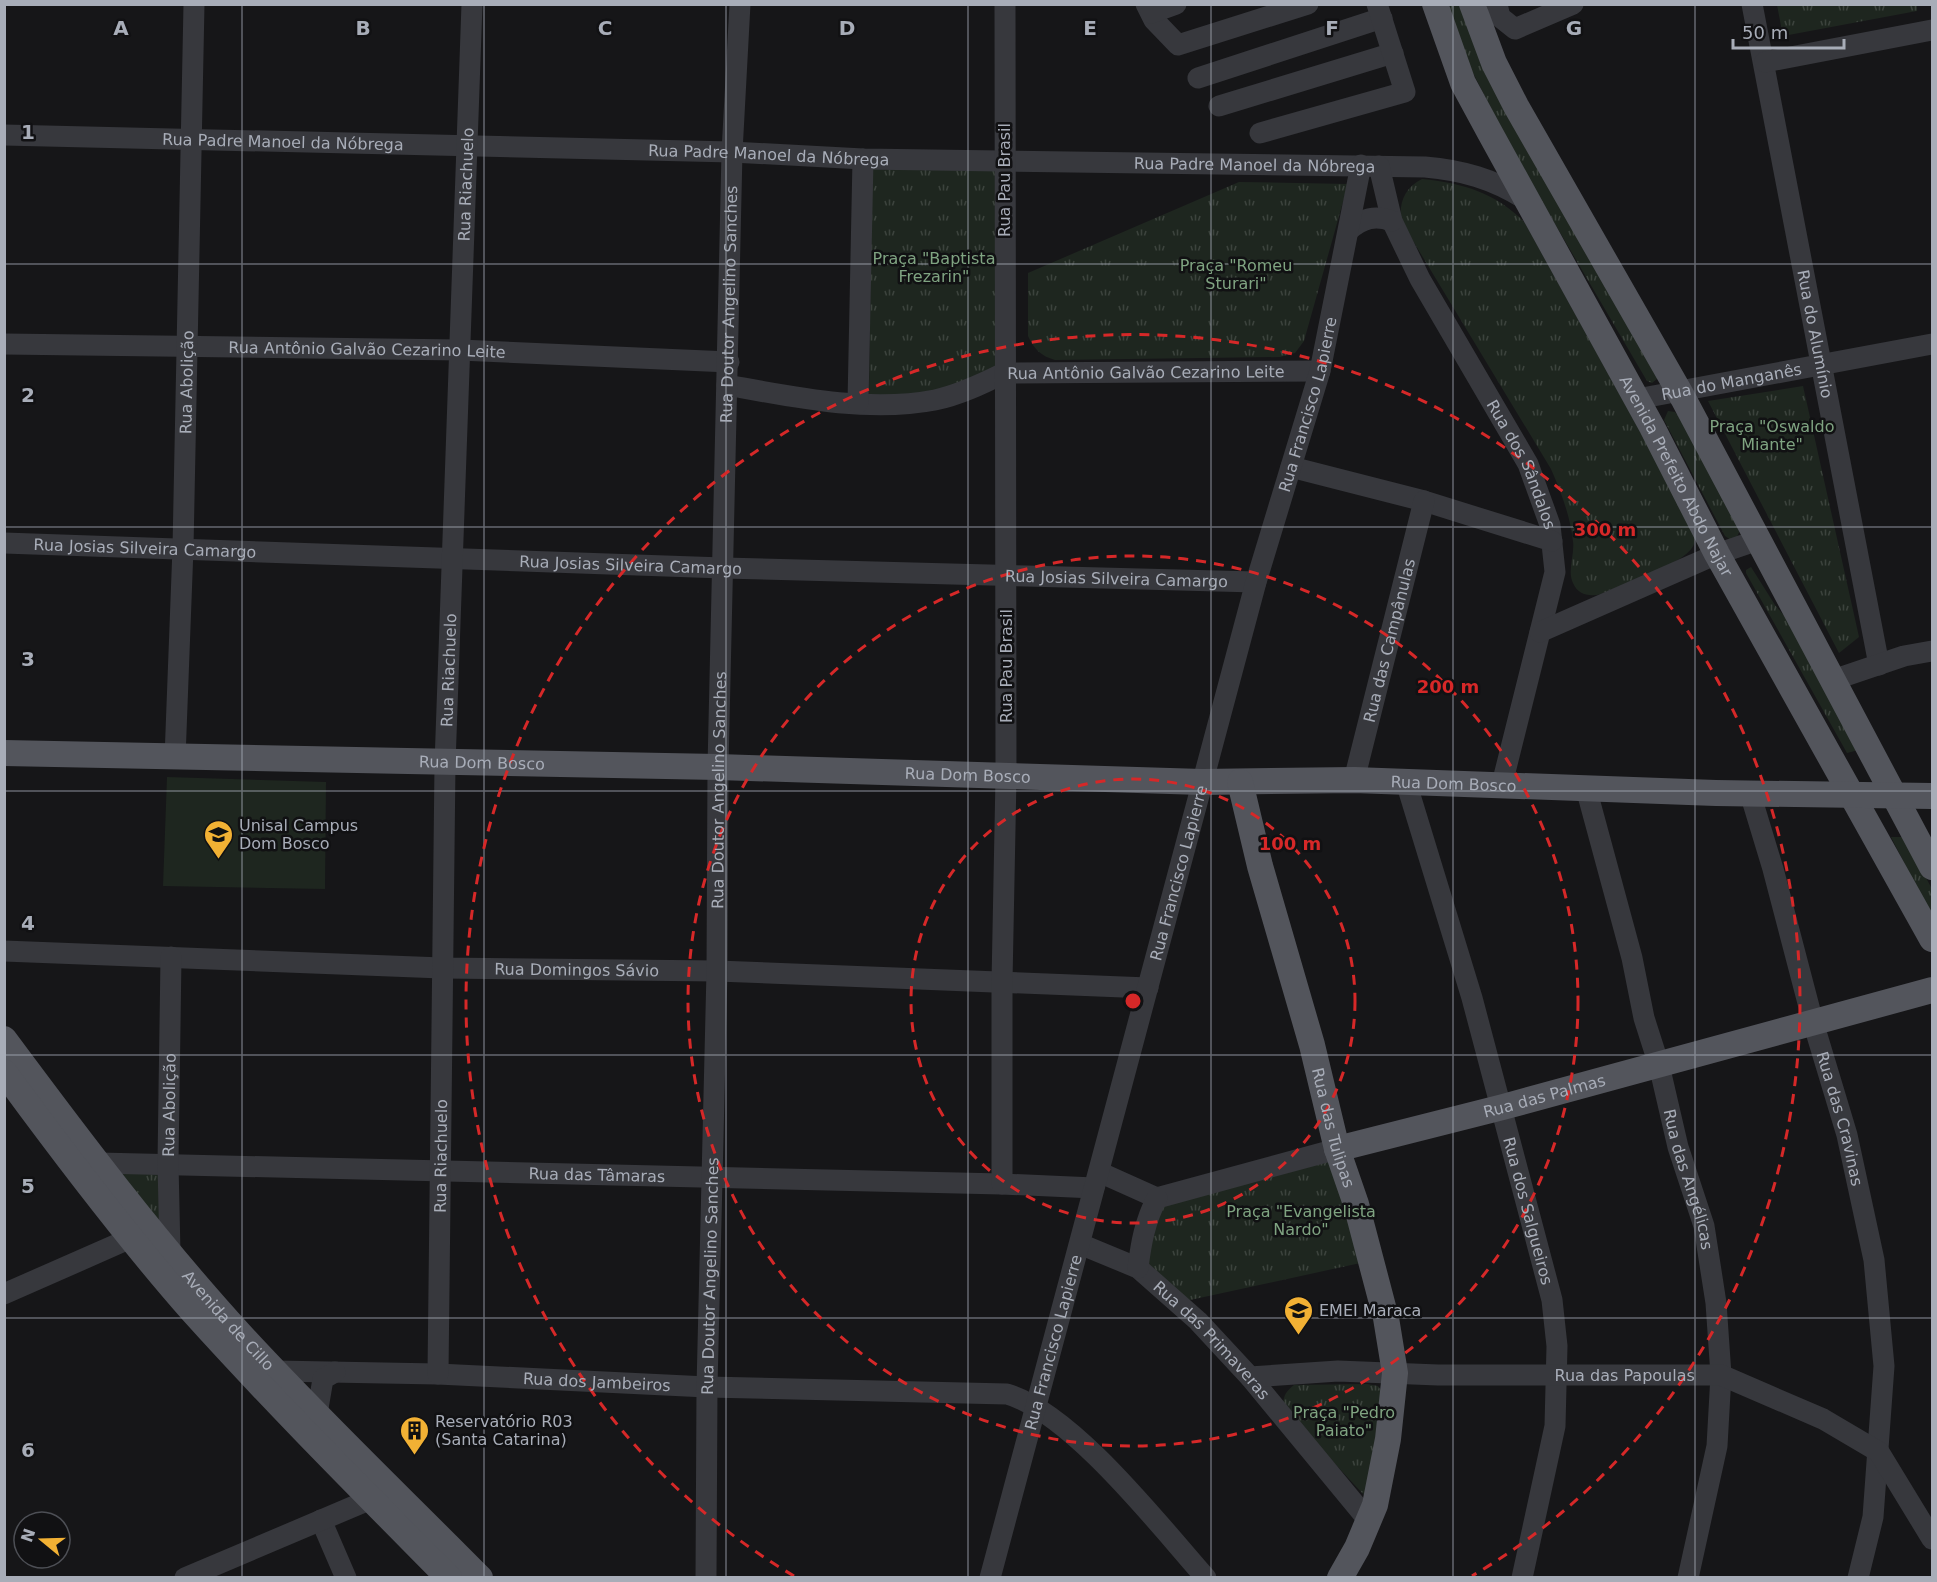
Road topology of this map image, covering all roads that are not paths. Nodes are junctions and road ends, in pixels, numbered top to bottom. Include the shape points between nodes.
1 (194, 4) edge
2 (472, 4) edge
3 (740, 4) edge
4 (1005, 4) edge
5 (1308, 4) edge
6 (1435, 4) edge
7 (1472, 4) edge
8 (1497, 4) edge
9 (1573, 4) edge
10 (1752, 4) edge
11 (1174, 5) edge
12 (1148, 9) edge
13 (1379, 11) edge
14 (1932, 30) edge
15 (1393, 53) junction
16 (1765, 62) junction
17 (1198, 78) dead end
18 (1220, 106) dead end
19 (1260, 133) dead end
20 (4, 135) edge
21 (190, 140) junction
22 (468, 145) junction
23 (732, 152) junction
24 (863, 159) junction
25 (1004, 160) junction
26 (1370, 166) junction
27 (1425, 167) junction
28 (1525, 199) junction
29 (1390, 215) junction
30 (1349, 230) junction
31 (5, 344) edge
32 (1932, 344) edge
33 (187, 345) junction
34 (460, 350) junction
35 (4, 361) edge
36 (729, 362) junction
37 (1821, 364) junction
38 (1320, 371) junction
39 (1004, 373) junction
40 (727, 385) junction
41 (1678, 390) junction
42 (1637, 399) junction
43 (858, 403) junction
44 (1291, 467) junction
45 (1424, 501) junction
46 (1758, 540) junction
47 (1552, 541) junction
48 (4, 543) edge
49 (183, 548) junction
50 (1717, 554) junction
51 (452, 558) junction
52 (723, 568) junction
53 (1006, 577) junction
54 (1256, 582) junction
55 (1540, 632) junction
56 (1932, 651) edge
57 (1879, 665) junction
58 (1833, 681) junction
59 (1825, 747) junction
60 (4, 753) edge
61 (175, 758) junction
62 (445, 764) junction
63 (718, 767) junction
64 (1006, 777) junction
65 (1354, 780) junction
66 (1202, 782) junction
67 (1240, 782) junction
68 (1406, 782) junction
69 (1502, 784) junction
70 (1586, 788) junction
71 (1750, 794) junction
72 (1799, 794) junction
73 (1894, 795) junction
74 (1852, 796) junction
75 (1932, 796) edge
76 (1932, 867) edge
77 (1932, 939) edge
78 (4, 951) edge
79 (171, 957) junction
80 (442, 968) junction
81 (717, 971) junction
82 (1002, 982) junction
83 (1148, 988) junction
84 (1932, 990) edge
85 (1813, 1022) junction
86 (4, 1039) edge
87 (1659, 1065) junction
88 (4, 1072) edge
89 (1503, 1107) junction
90 (1337, 1149) junction
91 (99, 1163) junction
92 (168, 1163) junction
93 (440, 1171) junction
94 (711, 1178) junction
95 (1096, 1180) junction
96 (1002, 1184) junction
97 (1157, 1198) junction
98 (131, 1238) junction
99 (1080, 1244) junction
100 (170, 1253) junction
101 (1138, 1268) junction
102 (4, 1294) edge
103 (275, 1371) junction
104 (335, 1372) junction
105 (1395, 1373) junction
106 (1556, 1373) junction
107 (438, 1374) junction
108 (1721, 1375) junction
109 (1250, 1377) junction
110 (707, 1387) junction
111 (1036, 1406) junction
112 (317, 1414) junction
113 (1879, 1452) junction
114 (371, 1499) junction
115 (321, 1520) junction
116 (1368, 1520) junction
117 (1932, 1539) edge
118 (185, 1578) edge
119 (346, 1578) edge
120 (448, 1578) edge
121 (480, 1578) edge
122 (706, 1578) edge
123 (990, 1578) edge
124 (1206, 1578) edge
125 (1340, 1578) edge
126 (1522, 1578) edge
127 (1688, 1578) edge
128 (1858, 1578) edge

1 - 21 street, Rua Abolição
2 - 22 street, Rua Riachuelo
3 - 23 street, Rua Doutor Angelino Sanches
4 - 25 street, Rua Pau Brasil
5 - 12 street via 1178,45
6 - 28 main road, Avenida Prefeito Abdo Najar via 1463,83
7 - 41 main road via 1494,63 1516,106
8 - 9 street via 1500,17 1515,29
10 - 16 street, Rua do Alumínio
11 - 12 street
13 - 15 street
13 - 17 street
14 - 16 street
15 - 18 street
15 - 19 street via 1405,92
16 - 37 street, Rua do Alumínio
20 - 21 street, Rua Padre Manoel da Nóbrega
21 - 22 street, Rua Padre Manoel da Nóbrega
21 - 33 street, Rua Abolição
22 - 23 street, Rua Padre Manoel da Nóbrega
22 - 34 street, Rua Riachuelo
23 - 24 street, Rua Padre Manoel da Nóbrega
23 - 36 street, Rua Doutor Angelino Sanches
24 - 25 street, Rua Padre Manoel da Nóbrega
24 - 43 street
25 - 26 street, Rua Padre Manoel da Nóbrega
25 - 39 street, Rua Pau Brasil
26 - 27 street, Rua Padre Manoel da Nóbrega
26 - 29 street, Rua dos Sândalos
26 - 30 street, Rua Francisco Lapierre
27 - 28 street, Rua Padre Manoel da Nóbrega via 1476,175 1500,183
27 - 29 street via 1401,180
28 - 42 main road, Avenida Prefeito Abdo Najar
29 - 30 street via 1366,219
29 - 47 street, Rua dos Sândalos via 1420,279 1528,464
30 - 38 street, Rua Francisco Lapierre
31 - 33 street, Rua Antônio Galvão Cezarino Leite
31 - 35 street
32 - 37 street, Rua do Manganês
33 - 34 street, Rua Antônio Galvão Cezarino Leite
33 - 49 street, Rua Abolição
34 - 36 street, Rua Antônio Galvão Cezarino Leite
34 - 51 street, Rua Riachuelo
36 - 40 street, Rua Doutor Angelino Sanches
37 - 41 street, Rua do Manganês
37 - 57 street, Rua do Alumínio
38 - 39 street, Rua Antônio Galvão Cezarino Leite
38 - 44 street, Rua Francisco Lapierre
39 - 43 street, Rua Antônio Galvão Cezarino Leite via 980,386 934,400
39 - 53 street, Rua Pau Brasil
40 - 43 street, Rua Antônio Galvão Cezarino Leite
40 - 52 street, Rua Doutor Angelino Sanches
41 - 42 street, Rua do Manganês
41 - 46 main road
42 - 50 main road, Avenida Prefeito Abdo Najar
44 - 45 street
44 - 54 street, Rua Francisco Lapierre
45 - 47 street
45 - 65 street, Rua das Campânulas
46 - 50 street
46 - 58 main road
47 - 55 street, Rua dos Sândalos via 1556,572
48 - 49 street, Rua Josias Silveira Camargo
49 - 51 street, Rua Josias Silveira Camargo
49 - 61 street, Rua Abolição
50 - 55 street
50 - 59 main road, Avenida Prefeito Abdo Najar
51 - 52 street, Rua Josias Silveira Camargo
51 - 62 street, Rua Riachuelo
52 - 53 street, Rua Josias Silveira Camargo
52 - 63 street, Rua Doutor Angelino Sanches
53 - 54 street, Rua Josias Silveira Camargo
53 - 64 street, Rua Pau Brasil
54 - 66 street, Rua Francisco Lapierre
55 - 69 street, Rua dos Sândalos
56 - 57 street
57 - 58 street
58 - 73 main road
59 - 72 main road via 1827,762 1822,776
59 - 74 main road, Avenida Prefeito Abdo Najar
60 - 61 main road, Rua Dom Bosco
61 - 62 main road, Rua Dom Bosco
62 - 63 main road, Rua Dom Bosco
62 - 80 street, Rua Riachuelo
63 - 64 main road, Rua Dom Bosco
63 - 81 street, Rua Doutor Angelino Sanches
64 - 66 main road, Rua Dom Bosco
64 - 82 street, Rua Pau Brasil
65 - 67 main road, Rua Dom Bosco
65 - 68 main road, Rua Dom Bosco
66 - 67 main road, Rua Dom Bosco
66 - 83 street, Rua Francisco Lapierre
67 - 90 main road, Rua das Tulipas
68 - 69 main road, Rua Dom Bosco
68 - 89 street, Rua dos Salgueiros
69 - 70 main road, Rua Dom Bosco
70 - 71 main road, Rua Dom Bosco
70 - 87 street, Rua das Angélicas
71 - 72 main road, Rua Dom Bosco
71 - 85 street, Rua das Cravinas
72 - 74 main road, Rua Dom Bosco
73 - 74 main road, Rua Dom Bosco
73 - 75 main road, Rua Dom Bosco
73 - 76 main road
74 - 77 main road, Avenida Prefeito Abdo Najar
78 - 79 street, Rua Domingos Sávio
79 - 80 street, Rua Domingos Sávio
79 - 92 street, Rua Abolição
80 - 81 street, Rua Domingos Sávio
80 - 93 street, Rua Riachuelo
81 - 82 street, Rua Domingos Sávio
81 - 94 street, Rua Doutor Angelino Sanches
82 - 83 street, Rua Domingos Sávio
82 - 96 street, Rua Pau Brasil
83 - 95 street, Rua Francisco Lapierre
84 - 85 main road, Rua das Palmas
85 - 87 main road, Rua das Palmas
85 - 113 street, Rua das Cravinas via 1848,1135 1874,1260 1884,1366
86 - 91 main road, Avenida de Cillo
87 - 89 main road, Rua das Palmas
87 - 108 street, Rua das Angélicas via 1678,1147 1704,1226 1716,1303
88 - 98 main road, Avenida de Cillo
89 - 90 main road, Rua das Palmas
89 - 106 street, Rua dos Salgueiros via 1552,1300
90 - 97 street, Rua das Palmas
90 - 105 main road, Rua das Tulipas via 1386,1318
91 - 92 street, Rua das Tâmaras
91 - 100 main road, Avenida de Cillo
92 - 93 street, Rua das Tâmaras
92 - 100 street, Rua Abolição
93 - 94 street, Rua das Tâmaras
93 - 107 street, Rua Riachuelo
94 - 96 street, Rua das Tâmaras
94 - 110 street, Rua Doutor Angelino Sanches
95 - 96 street, Rua das Tâmaras
95 - 97 street
95 - 99 street, Rua Francisco Lapierre
97 - 101 street via 1145,1224
98 - 102 street
98 - 114 main road, Avenida de Cillo via 193,1311
99 - 101 street, Rua das Primaveras
99 - 111 street, Rua Francisco Lapierre
100 - 103 main road, Avenida de Cillo
101 - 109 street, Rua das Primaveras via 1198,1321
103 - 104 street, Rua dos Jambeiros
103 - 112 main road, Avenida de Cillo
104 - 107 street, Rua dos Jambeiros
104 - 112 street via 323,1379
105 - 106 street, Rua das Papoulas
105 - 109 street, Rua das Papoulas via 1338,1371
105 - 116 main road, Rua das Tulipas via 1388,1439 1375,1505
106 - 108 street, Rua das Papoulas
106 - 126 street, Rua dos Salgueiros via 1555,1426
107 - 110 street, Rua dos Jambeiros
108 - 113 street, Rua das Papoulas via 1823,1419
108 - 127 street, Rua das Angélicas via 1717,1446
109 - 116 street, Rua das Primaveras
110 - 111 street, Rua dos Jambeiros via 1007,1394
110 - 122 street, Rua Doutor Angelino Sanches
111 - 123 street, Rua Francisco Lapierre
111 - 124 street, Rua dos Jambeiros via 1087,1447
112 - 121 main road, Avenida de Cillo
113 - 117 street, Rua das Papoulas
113 - 128 street, Rua das Cravinas via 1874,1517
114 - 115 street
114 - 120 main road, Avenida de Cillo
115 - 118 street
115 - 119 street
116 - 125 main road, Rua das Tulipas

